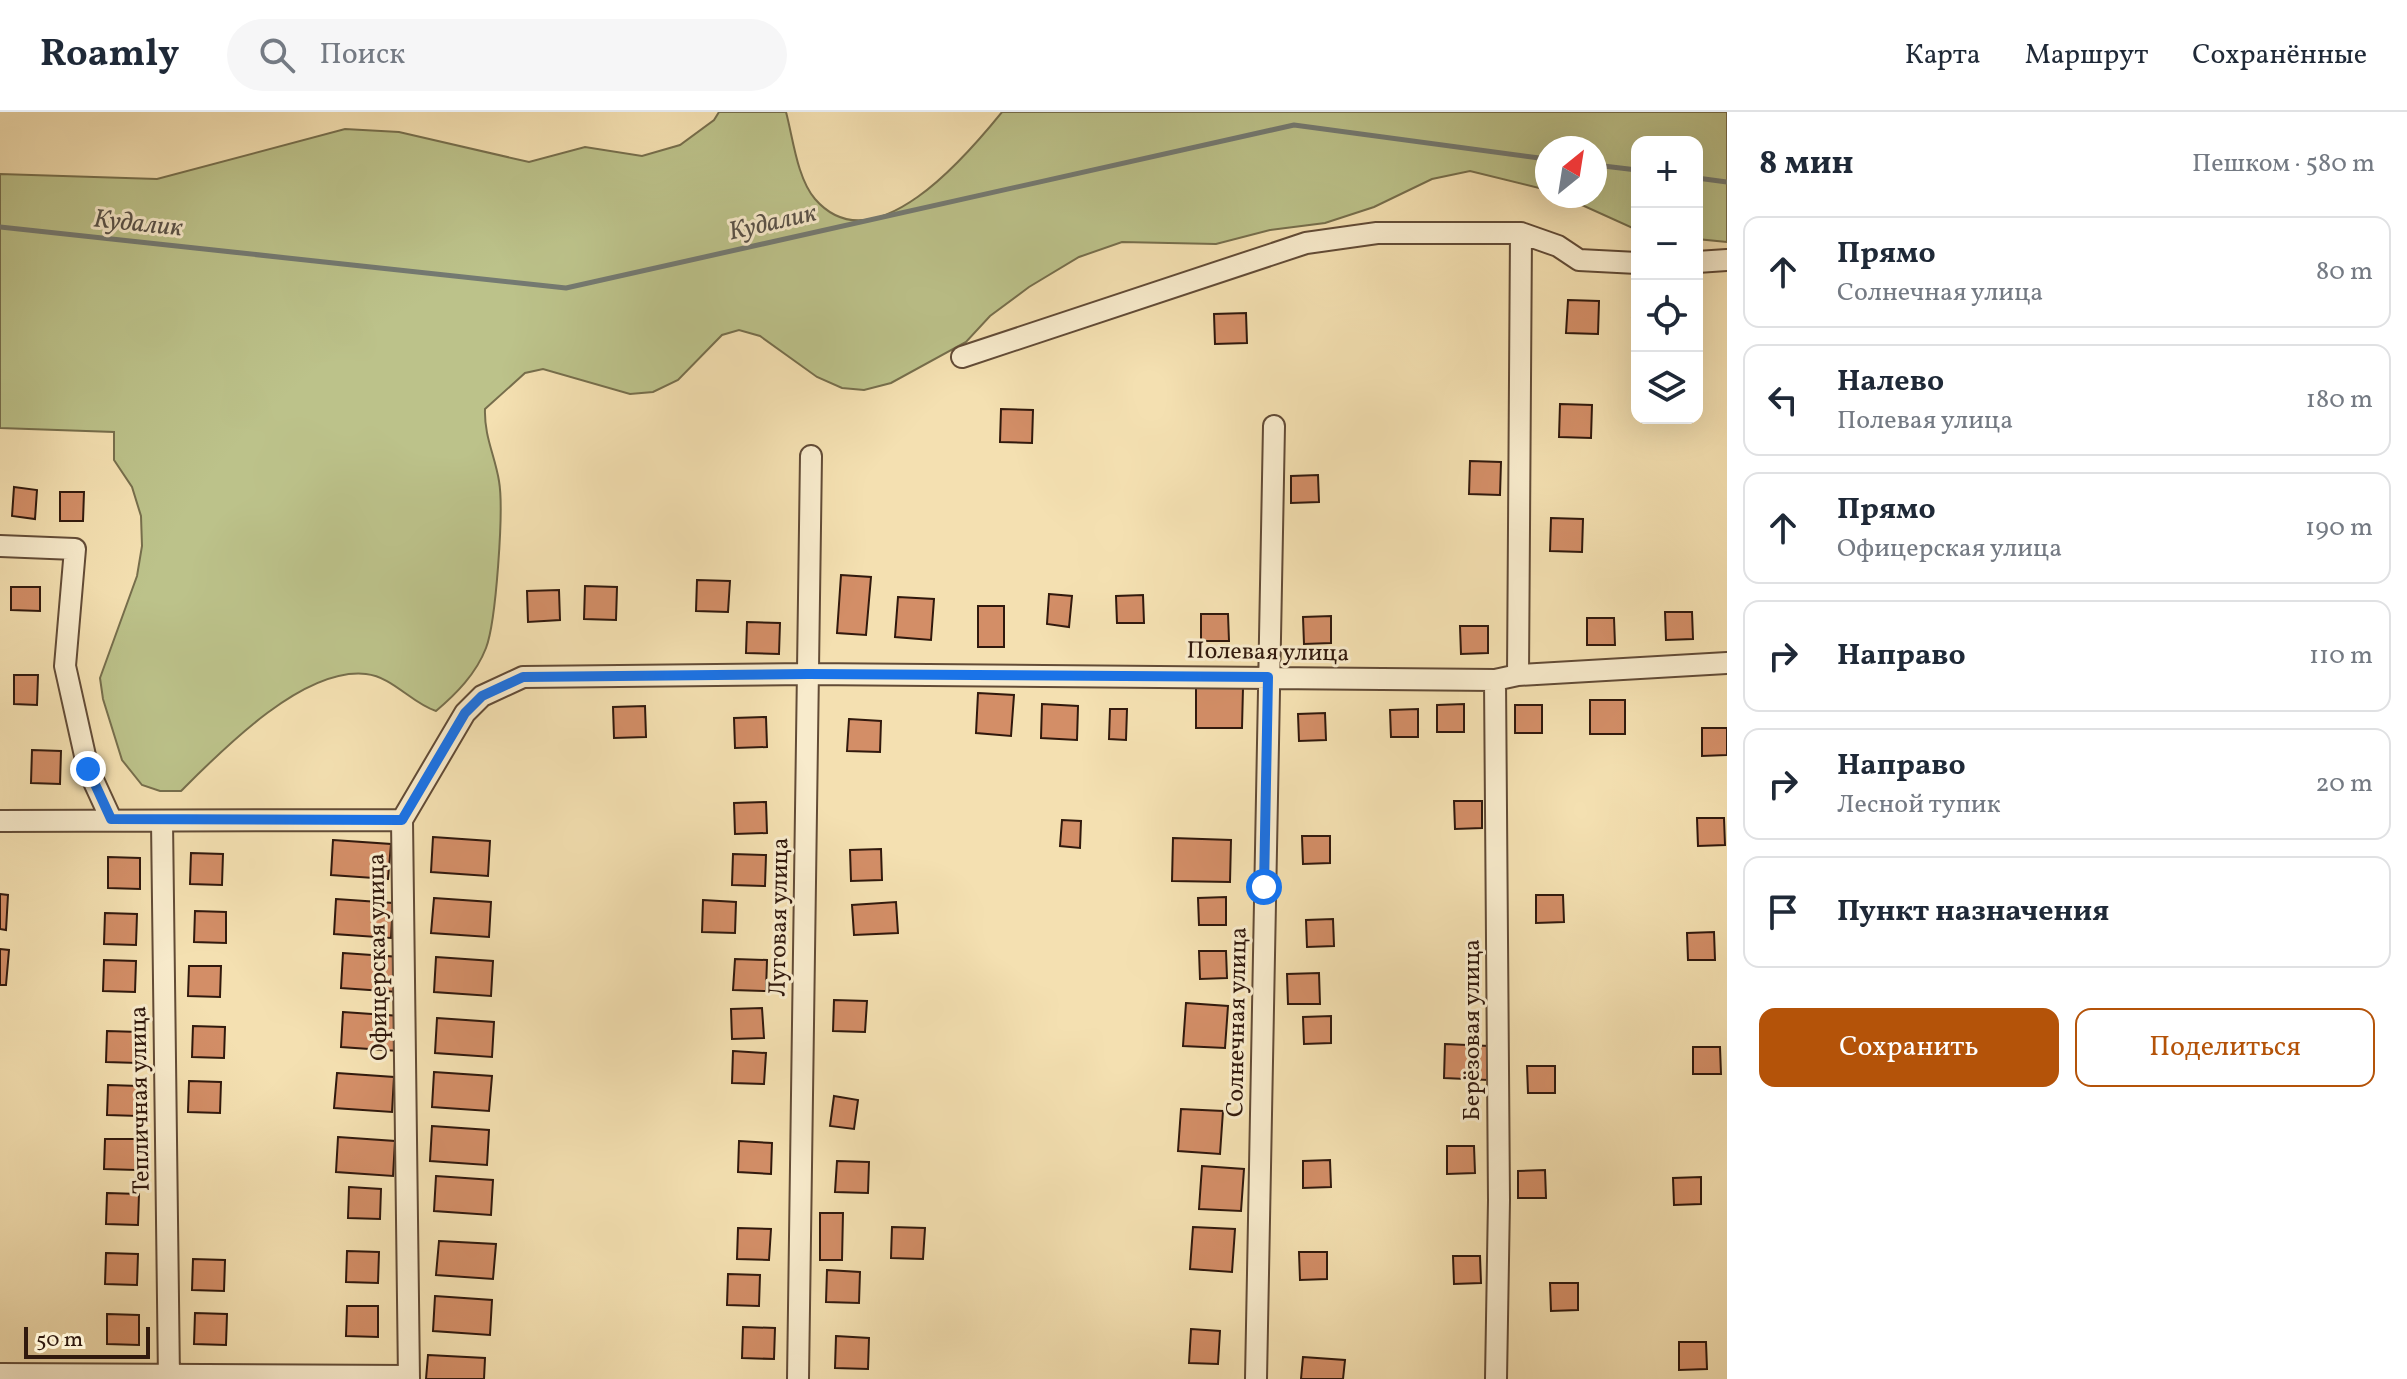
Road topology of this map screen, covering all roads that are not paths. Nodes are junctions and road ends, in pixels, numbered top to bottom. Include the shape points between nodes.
1 (1521, 233) junction
2 (1727, 260) edge
3 (1703, 262) edge
4 (1631, 263) edge
5 (962, 357) dead end
6 (1274, 426) dead end
7 (811, 456) dead end
8 (0, 546) edge
9 (1727, 663) edge
10 (808, 674) junction
11 (1518, 675) junction
12 (1268, 677) junction
13 (1495, 680) junction
14 (111, 819) junction
15 (402, 820) junction
16 (0, 821) edge
17 (162, 821) junction
18 (0, 1374) edge
19 (169, 1376) edge
20 (409, 1377) edge
21 (798, 1379) edge
22 (1256, 1379) edge
23 (1496, 1379) edge

1 - 4 street via 1579,260
1 - 5 street via 1377,233 1306,243
1 - 11 street
2 - 3 street
6 - 12 street, Солнечная улица
7 - 10 street, Луговая улица
8 - 14 street via 75,549 65,666 88,769
9 - 11 street, Полевая улица
10 - 12 street, Полевая улица
10 - 15 street, Офицерская улица via 523,677 482,696 465,713
10 - 21 street, Луговая улица
11 - 13 street, Полевая улица
12 - 13 street, Полевая улица
12 - 22 street, Солнечная улица
13 - 23 street, Берёзовая улица
14 - 16 street
14 - 17 street
15 - 17 street
15 - 20 street, Офицерская улица
17 - 19 street, Тепличная улица
18 - 19 street
19 - 20 street

